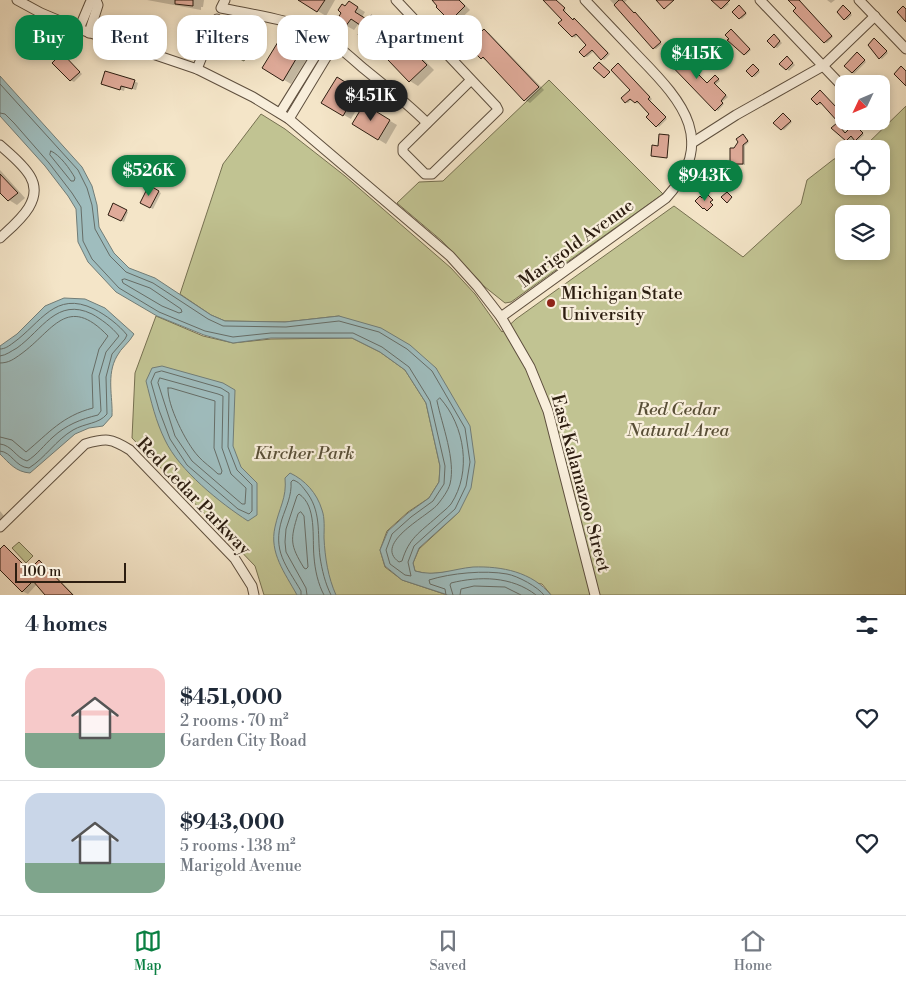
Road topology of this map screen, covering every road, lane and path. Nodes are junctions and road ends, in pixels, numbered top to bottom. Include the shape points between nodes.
1 (17, 0) edge
2 (95, 0) edge
3 (225, 0) edge
4 (396, 0) edge
5 (584, 0) edge
6 (760, 0) edge
7 (859, 0) edge
8 (45, 15) edge
9 (874, 16) junction
10 (277, 19) edge
11 (83, 20) edge
12 (83, 31) edge
13 (89, 33) junction
14 (906, 49) edge
15 (348, 57) edge
16 (201, 60) edge
17 (313, 60) edge
18 (326, 60) edge
19 (823, 66) junction
20 (197, 70) junction
21 (835, 79) edge
22 (472, 80) junction
23 (280, 113) junction
24 (289, 119) junction
25 (427, 123) junction
26 (692, 143) junction
27 (0, 144) edge
28 (0, 238) edge
29 (501, 317) junction
30 (0, 527) edge
31 (254, 595) edge
32 (595, 595) edge

1 - 8 street, East Kalamazoo Street
2 - 11 street via 90,2
2 - 13 street via 98,5
3 - 10 street via 222,8
4 - 22 street
5 - 26 street, Marigold Avenue via 680,103 689,124
6 - 19 street
7 - 9 street
9 - 14 street
9 - 19 street
12 - 13 street, East Kalamazoo Street
13 - 20 street, East Kalamazoo Street
15 - 25 street
16 - 20 street
17 - 23 street
18 - 24 street
19 - 21 street
19 - 26 street
20 - 23 street, East Kalamazoo Street
22 - 25 street
22 - 25 street via 498,110 432,174 425,174 402,149
23 - 24 street, East Kalamazoo Street
24 - 29 street, East Kalamazoo Street via 450,256
26 - 29 street, Marigold Avenue via 688,164 679,183 666,198
27 - 28 street via 31,178 34,190 28,210
29 - 32 street, East Kalamazoo Street via 530,367 548,411
30 - 31 street, Red Cedar Parkway via 85,444 115,441 130,450 235,559

